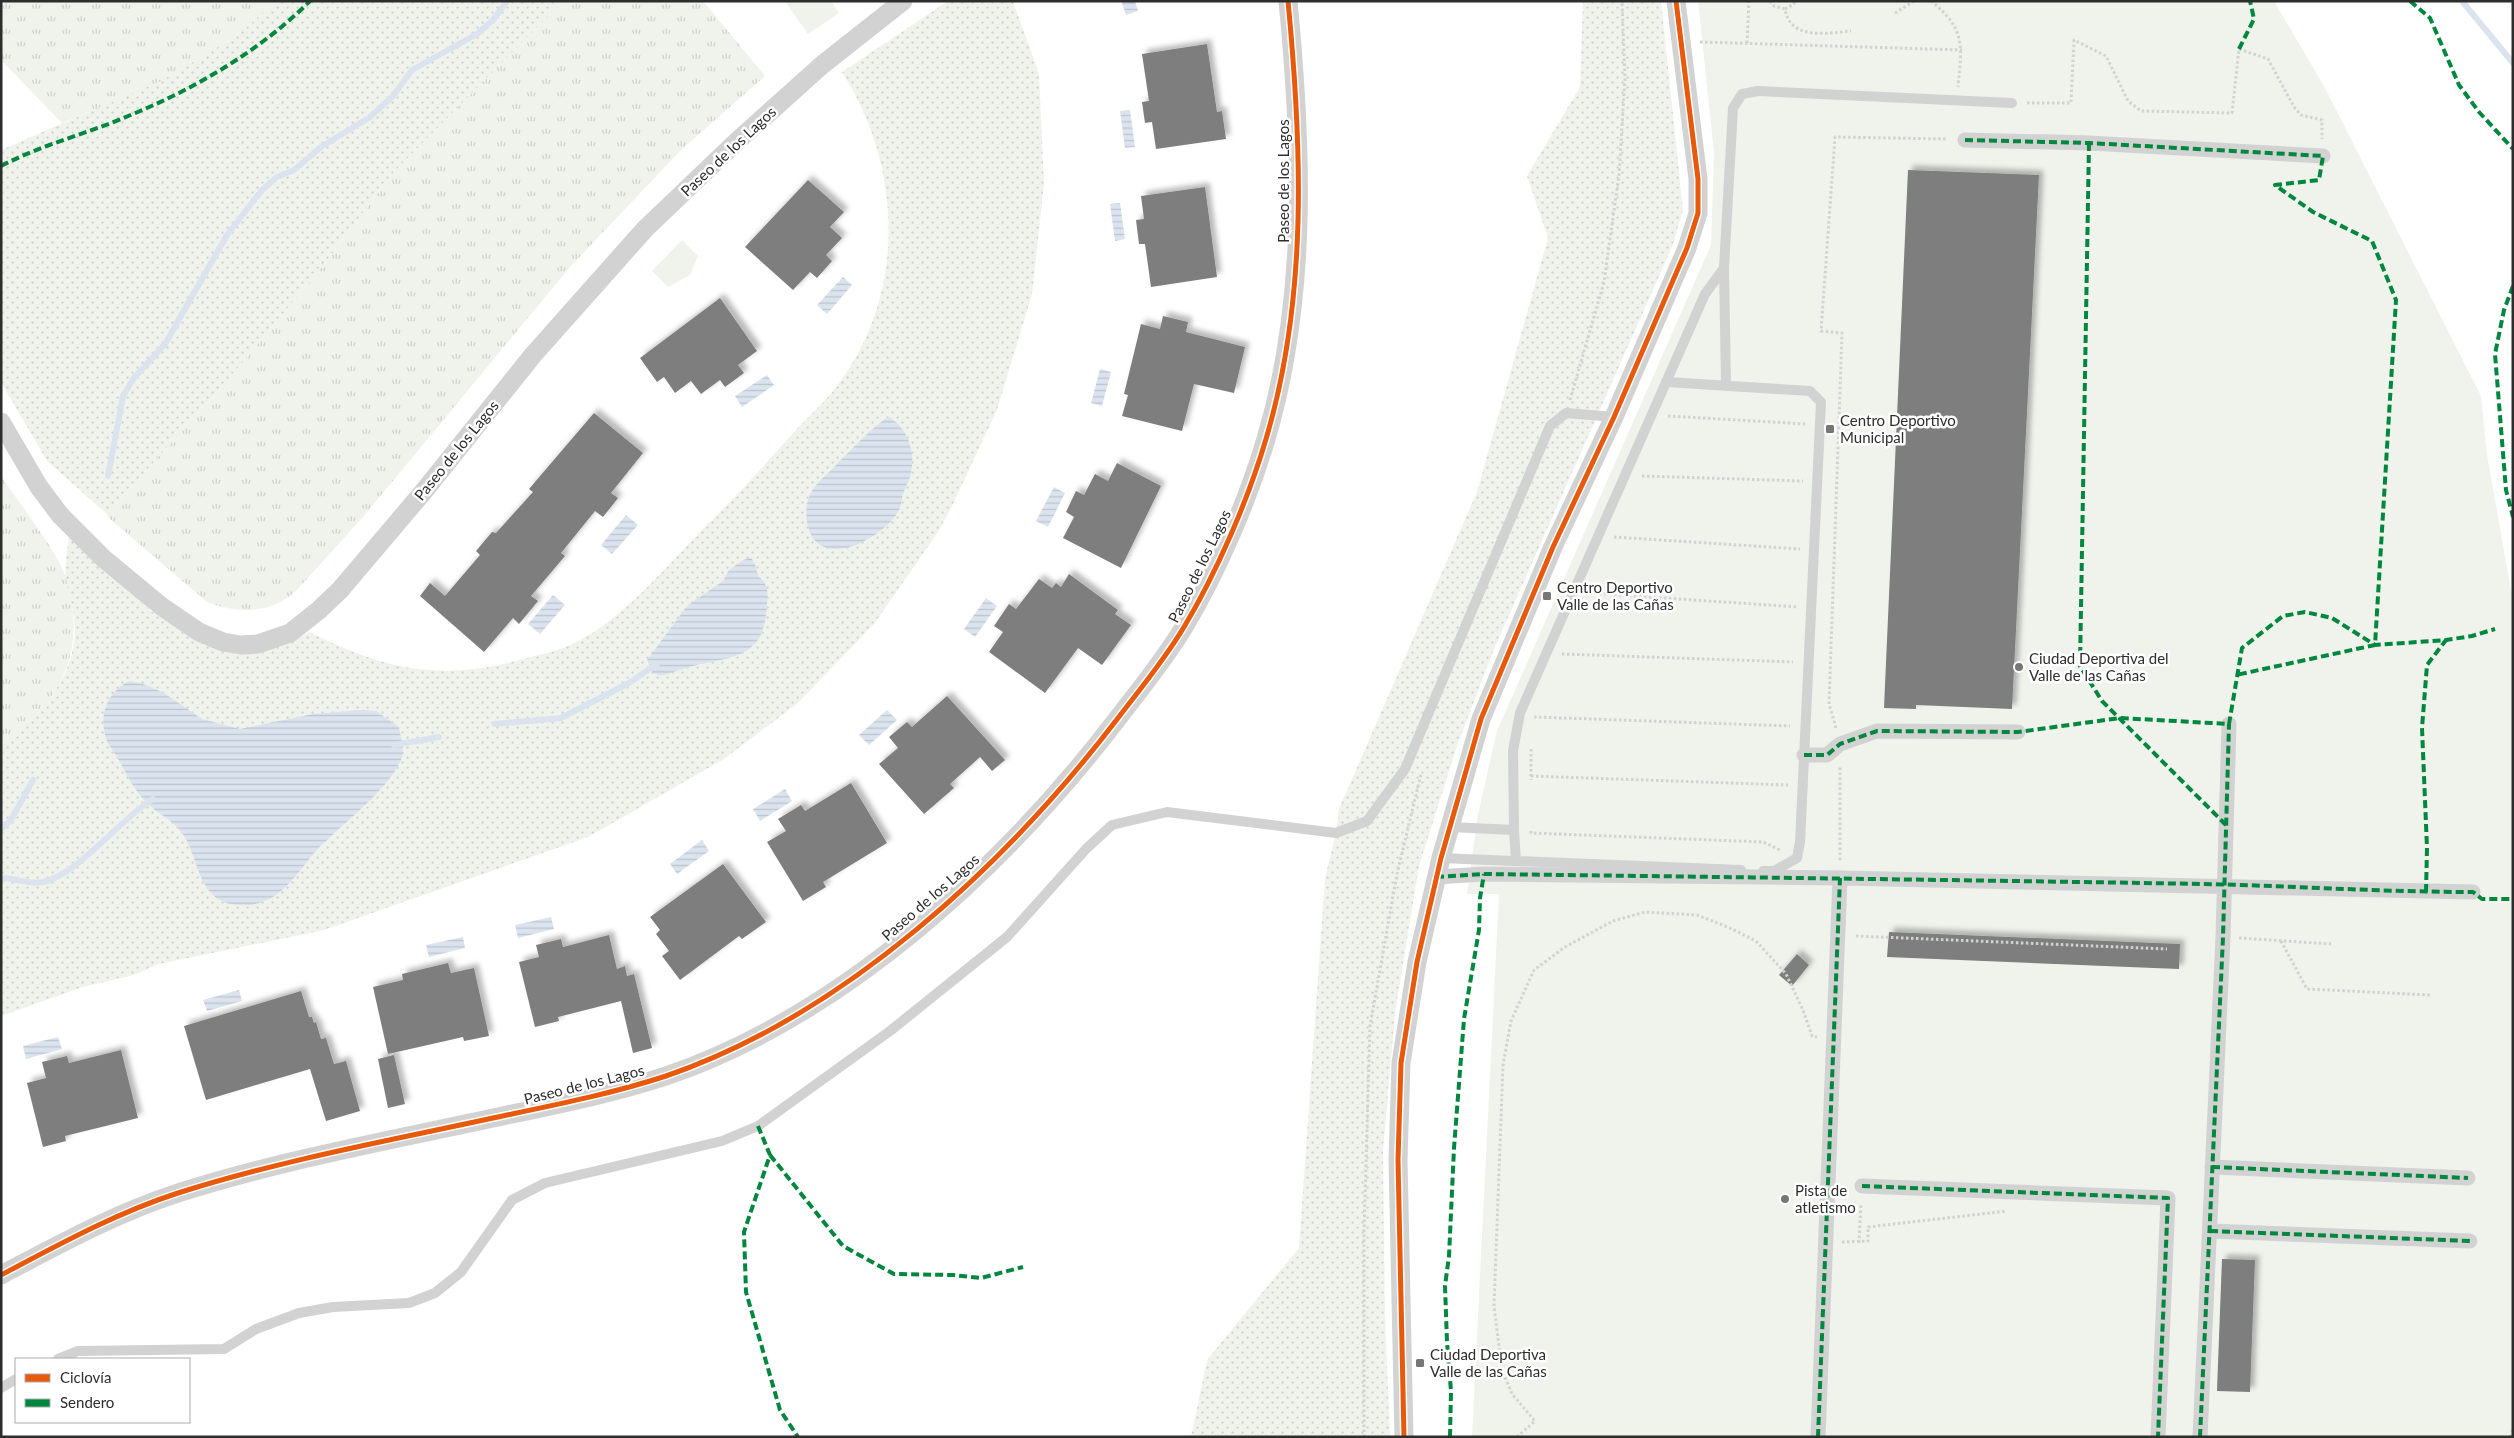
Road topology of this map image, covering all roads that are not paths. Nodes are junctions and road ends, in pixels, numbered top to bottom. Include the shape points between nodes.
1 (903, 1) edge
2 (1288, 1) edge
3 (1676, 1) edge
4 (2012, 103) road end
5 (1965, 140) road end
6 (2323, 156) road end
7 (1724, 268) junction
8 (1666, 382) junction
9 (1726, 384) junction
10 (1614, 417) junction
11 (1, 422) edge
12 (2229, 724) dead end
13 (2018, 732) dead end
14 (1804, 755) junction
15 (1450, 827) junction
16 (1514, 830) junction
17 (1441, 858) junction
18 (1516, 861) junction
19 (1436, 877) junction
20 (1840, 878) junction
21 (2224, 884) junction
22 (2473, 892) dead end
23 (2212, 1167) junction
24 (2468, 1178) dead end
25 (1862, 1186) road end
26 (2210, 1231) junction
27 (2470, 1241) dead end
28 (1, 1275) edge
29 (60, 1358) edge
30 (15, 1380) edge
31 (1, 1388) edge
32 (1404, 1437) edge
33 (1818, 1437) edge
34 (2158, 1437) edge
35 (2200, 1437) edge

1 - 11 street, Paseo de los Lagos via 822,65 645,229 533,355 340,590 290,633 241,646 199,632 161,606 103,558 60,515 39,487
2 - 28 street, Paseo de los Lagos via 1295,76 1297,222 1291,324 1266,439 1242,506 1183,628 1077,771 1029,825 908,936 797,1015 734,1049 612,1092 296,1160 174,1194 63,1242
3 - 10 street via 1698,179 1698,213 1687,248
4 - 7 lane via 1758,91 1742,94 1733,108
5 - 6 street via 2089,143
7 - 8 lane via 1705,294
7 - 9 lane
8 - 9 lane
8 - 16 lane via 1520,713 1513,751
9 - 14 lane via 1810,391 1821,402
10 - 15 street via 1553,548 1481,719
10 - 29 lane via 1566,413 1550,426 1405,769 1367,821 1336,833 1167,812 1112,825 1006,937 890,1031 758,1126 722,1141 545,1183 512,1200 461,1272 435,1293 409,1303 300,1312 256,1330 224,1349 78,1351
12 - 21 street
13 - 14 street via 1877,730 1840,744 1827,755
14 - 18 lane via 1797,858 1774,871
15 - 16 lane
15 - 17 street
16 - 18 lane
17 - 18 lane
17 - 19 street
19 - 20 street via 1494,874
19 - 32 street via 1417,962 1402,1063 1399,1247
20 - 21 street
20 - 33 street
21 - 22 street
21 - 23 street
23 - 24 street
23 - 26 street
25 - 34 street via 2168,1198
26 - 27 street
26 - 35 street
30 - 31 lane

